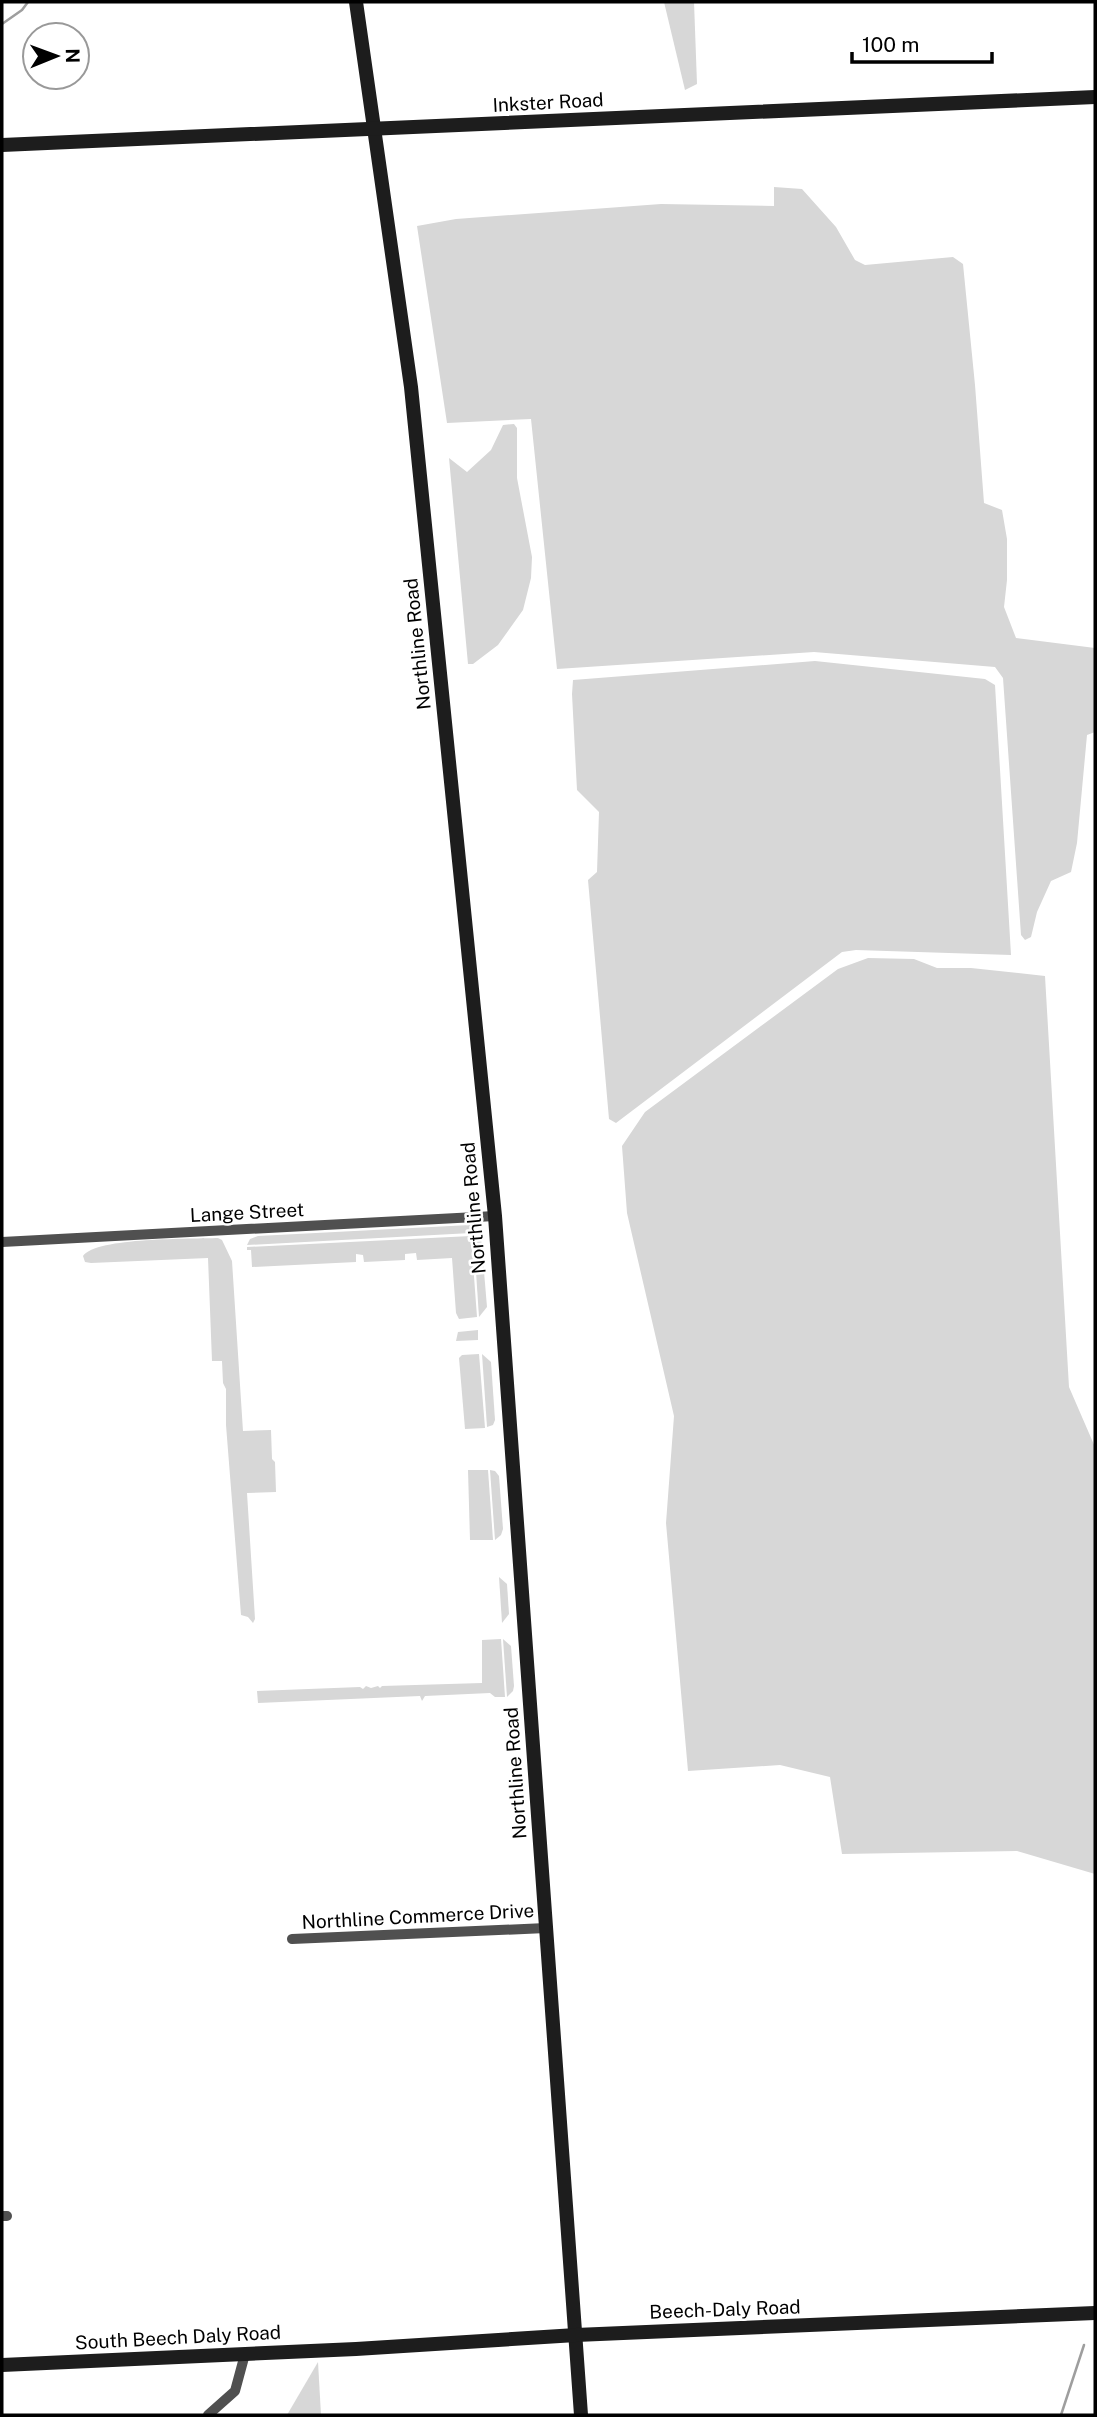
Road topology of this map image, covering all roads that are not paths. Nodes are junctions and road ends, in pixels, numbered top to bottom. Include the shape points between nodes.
1 (356, 2) edge
2 (1095, 97) edge
3 (373, 130) junction
4 (2, 145) edge
5 (495, 1216) junction
6 (2, 1242) edge
7 (546, 1928) junction
8 (292, 1939) dead end
9 (1095, 2313) edge
10 (576, 2335) junction
11 (356, 2348) joint
12 (245, 2354) junction
13 (2, 2365) edge
14 (208, 2415) edge
15 (582, 2415) edge

1 - 3 main road, Northline Road
2 - 3 main road, Inkster Road
3 - 4 main road, Inkster Road
3 - 5 main road, Northline Road via 411,387
5 - 6 street, Lange Street
5 - 7 main road, Northline Road
7 - 8 street, Northline Commerce Drive
7 - 10 main road, Northline Road
9 - 10 main road, Beech-Daly Road
10 - 11 main road, Beech-Daly Road
10 - 15 main road, Northline Road
11 - 12 main road, South Beech Daly Road
12 - 13 main road, South Beech Daly Road
12 - 14 street via 235,2391

